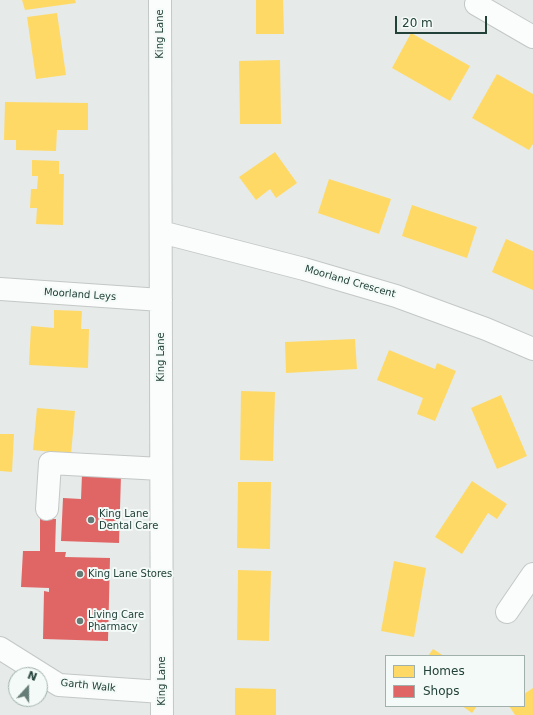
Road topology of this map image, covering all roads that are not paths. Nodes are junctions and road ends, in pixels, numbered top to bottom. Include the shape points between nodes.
1 (160, 0) edge
2 (476, 4) dead end
3 (533, 37) edge
4 (161, 232) junction
5 (0, 289) edge
6 (160, 300) junction
7 (533, 349) edge
8 (161, 469) junction
9 (48, 509) dead end
10 (533, 574) edge
11 (507, 612) dead end
12 (0, 648) edge
13 (162, 692) junction
14 (162, 715) edge

1 - 4 street, King Lane
2 - 3 street
4 - 6 street, King Lane
4 - 7 street, Moorland Crescent via 396,296
5 - 6 street, Moorland Leys
6 - 8 street, King Lane
8 - 9 street via 50,463
8 - 13 street, King Lane
10 - 11 street
12 - 13 street, Garth Walk via 59,685
13 - 14 street, King Lane

